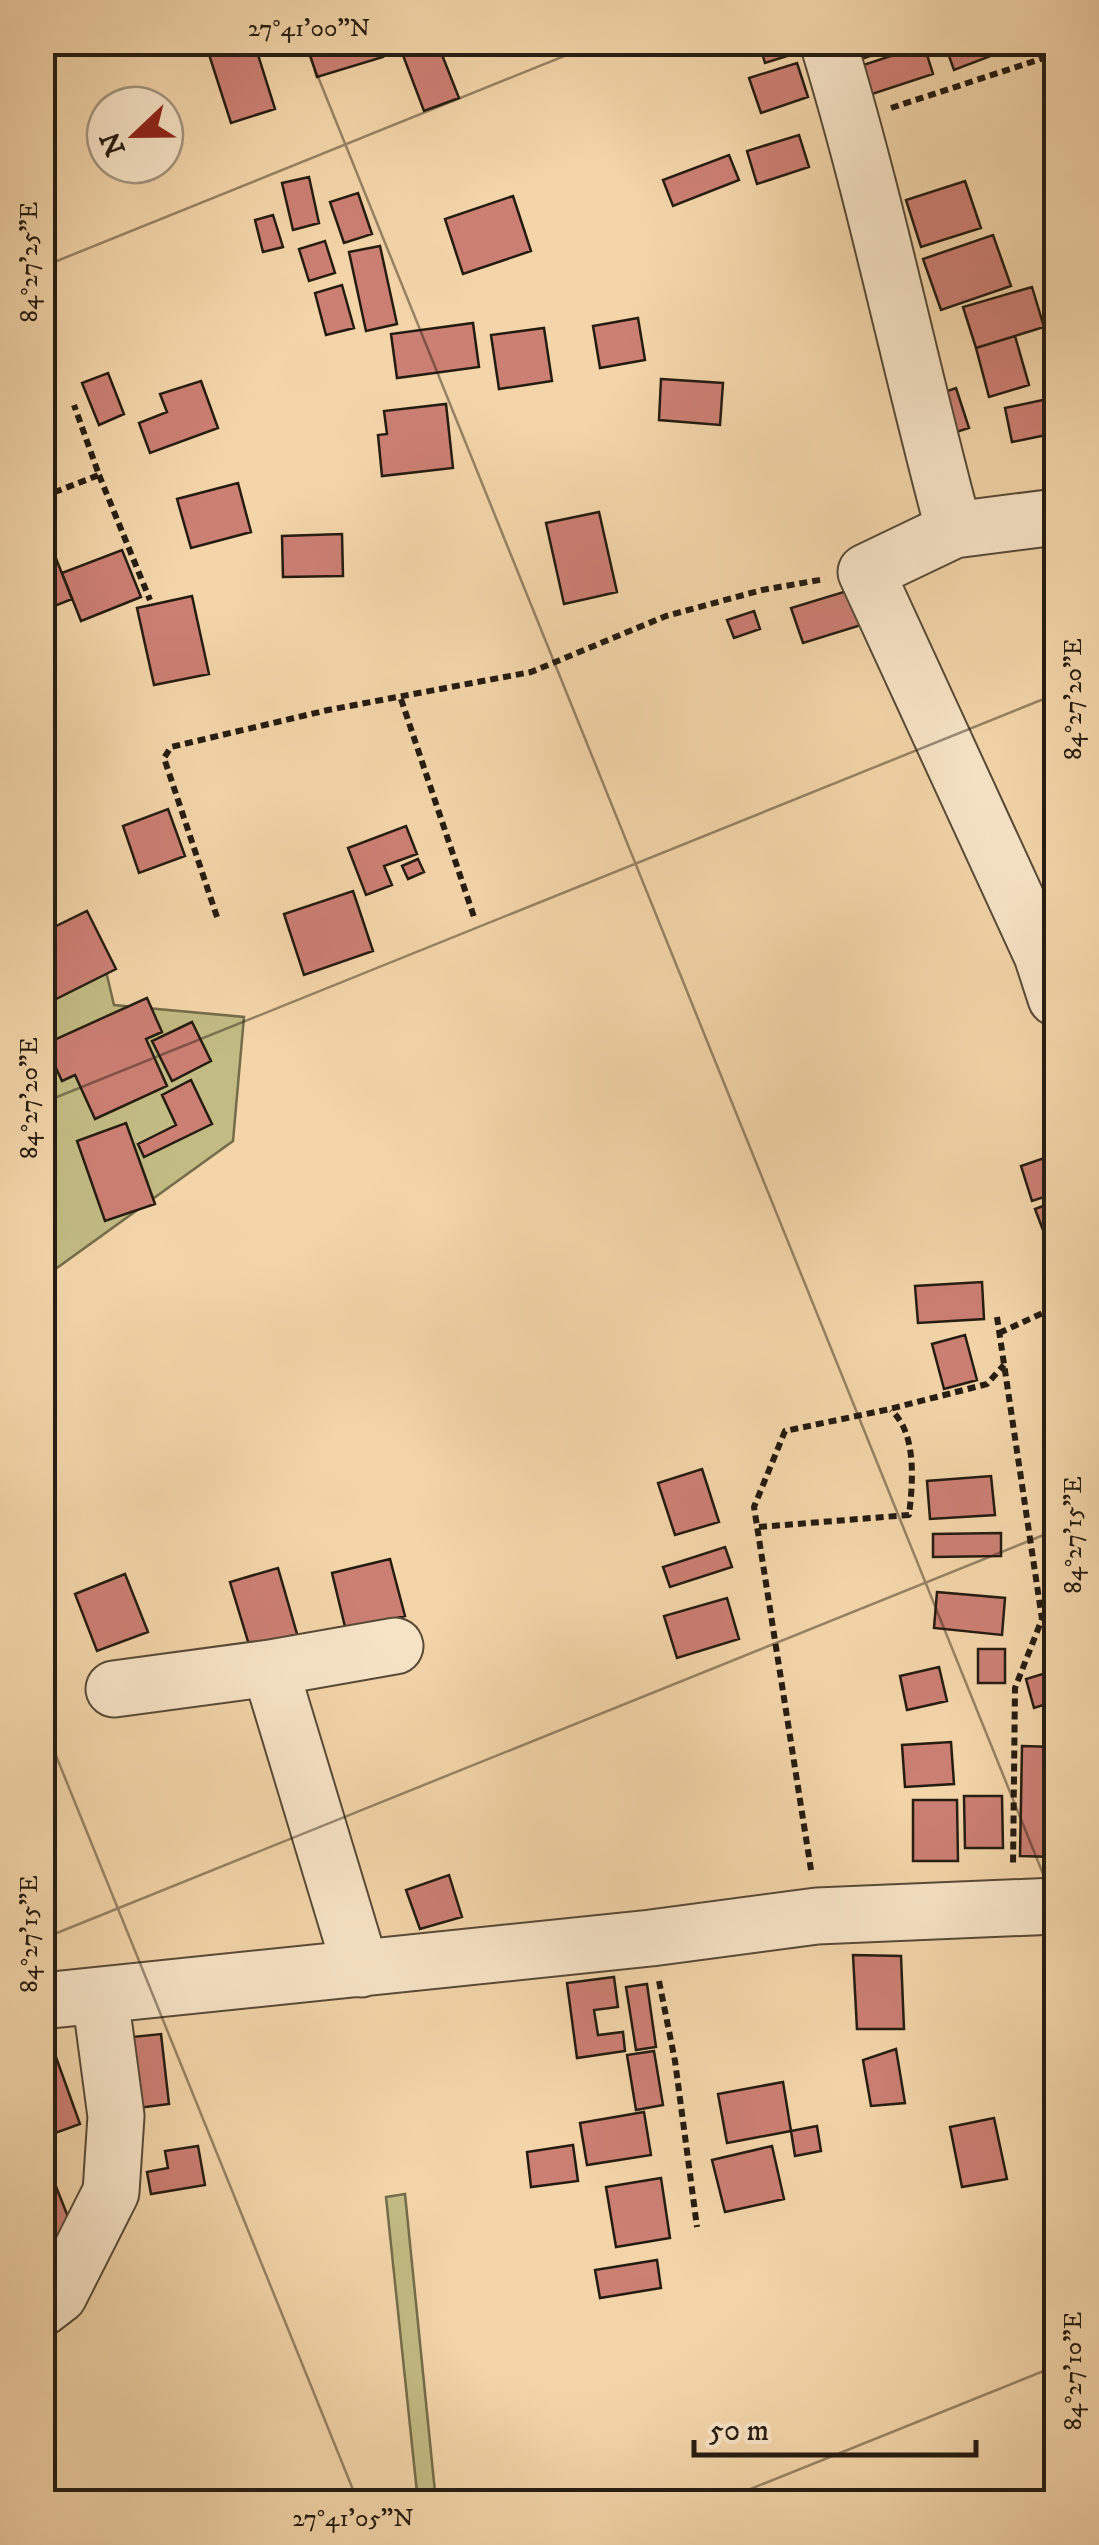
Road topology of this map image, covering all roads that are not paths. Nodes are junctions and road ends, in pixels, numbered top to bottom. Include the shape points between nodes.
1 (828, 42) edge
2 (1056, 517) edge
3 (954, 530) junction
4 (1056, 998) edge
5 (395, 1646) dead end
6 (270, 1668) junction
7 (114, 1688) dead end
8 (1034, 1907) edge
9 (362, 1969) junction
10 (100, 1996) junction
11 (42, 2001) edge
12 (42, 2308) edge

1 - 3 street
2 - 3 street
3 - 4 street via 866,572 1042,954
5 - 6 street
6 - 7 street
6 - 9 street
8 - 9 street via 818,1916
9 - 10 street
10 - 11 street
10 - 12 street via 116,2116 111,2192 59,2295

